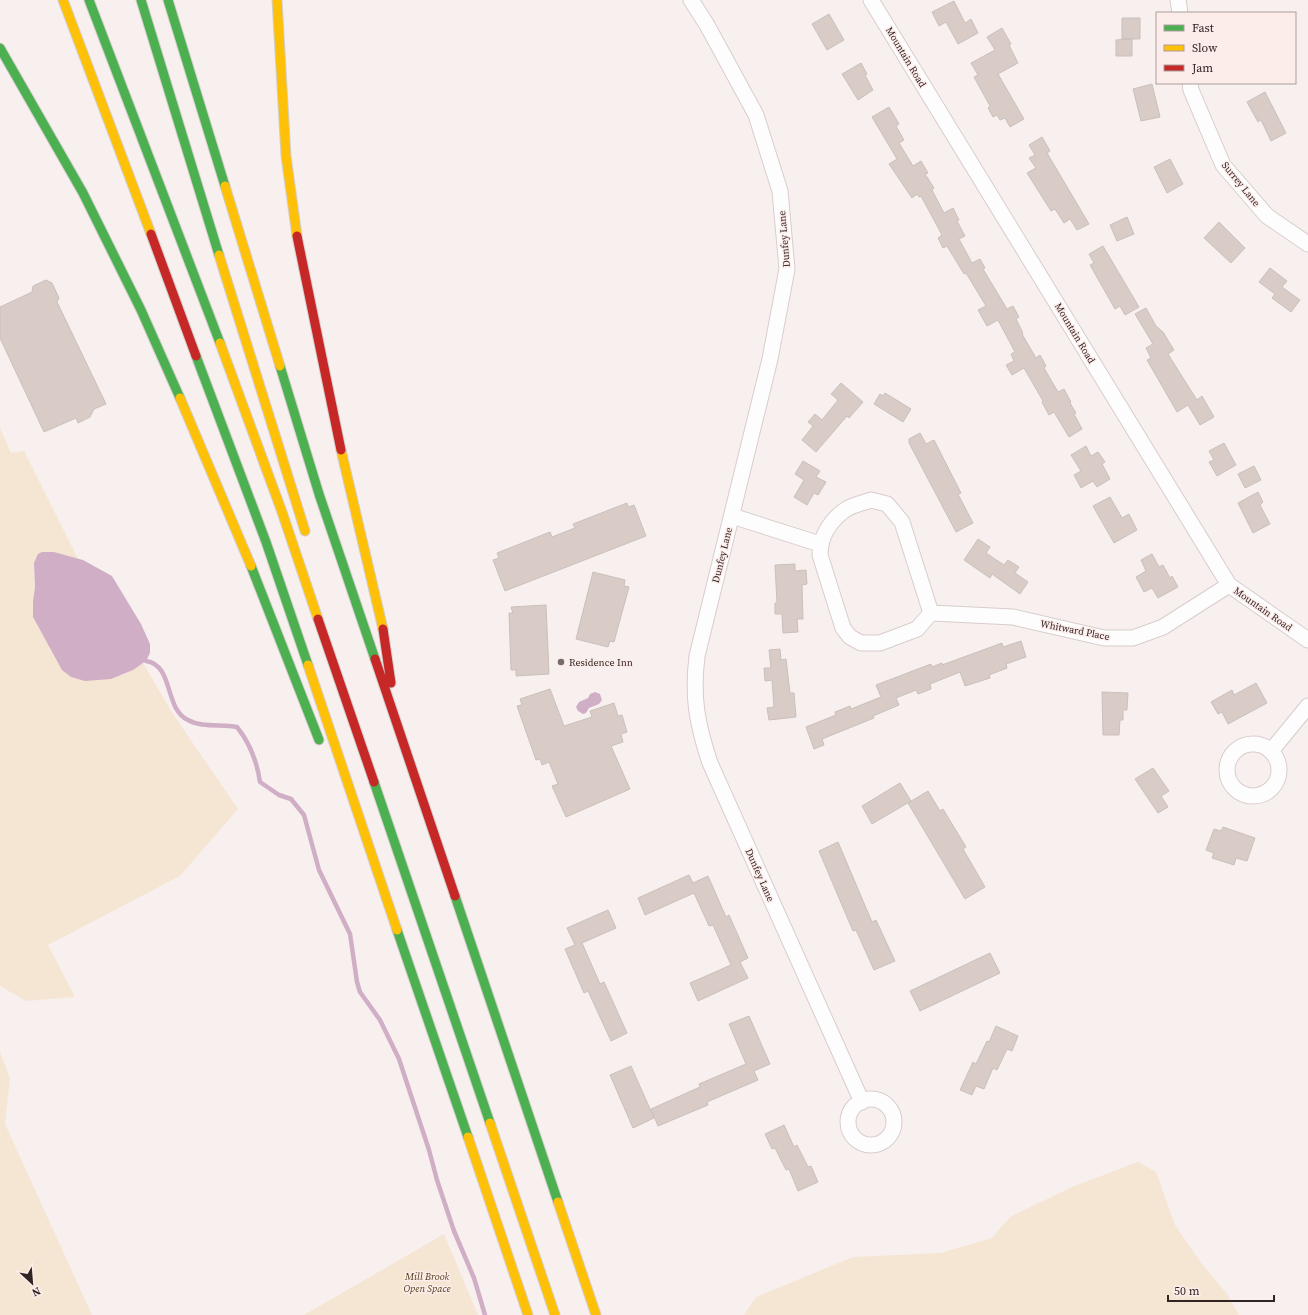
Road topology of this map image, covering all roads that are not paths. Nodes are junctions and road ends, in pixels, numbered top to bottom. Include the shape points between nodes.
1 (63, 0) edge
2 (89, 0) edge
3 (141, 0) edge
4 (168, 0) edge
5 (277, 0) edge
6 (691, 0) edge
7 (871, 0) edge
8 (1178, 0) edge
9 (1180, 12) edge
10 (0, 48) edge
11 (1190, 84) edge
12 (1308, 244) edge
13 (732, 516) junction
14 (307, 539) dead end
15 (820, 544) junction
16 (1230, 585) junction
17 (931, 612) junction
18 (1308, 640) edge
19 (1308, 706) edge
20 (391, 710) junction
21 (322, 746) dead end
22 (1271, 751) dead end
23 (330, 760) dead end
24 (349, 786) junction
25 (862, 1102) dead end
26 (528, 1315) edge
27 (555, 1315) edge
28 (596, 1315) edge

1 - 24 highway via 249,493
2 - 27 highway via 241,397 282,512
3 - 14 highway
4 - 20 highway via 296,422
5 - 20 highway via 283,122 294,221 319,350 387,646
6 - 13 street, Dunfey Lane via 756,115 780,191 787,269 770,358
7 - 16 street, Mountain Road
8 - 9 street
10 - 21 highway via 83,193 141,310 235,528
11 - 12 street, Surrey Lane via 1223,165 1267,216
13 - 15 street
13 - 25 street, Dunfey Lane via 697,656 694,692 700,733 710,763
15 - 17 street via 820,555 843,628 850,637 861,643 880,643 917,629
15 - 17 street via 826,529 845,510 871,500 887,504 902,522
16 - 17 street, Whitward Place via 1163,627 1133,638 1104,638 1013,617
16 - 18 street, Mountain Road
19 - 22 street
20 - 28 highway
23 - 24 highway
24 - 26 highway

